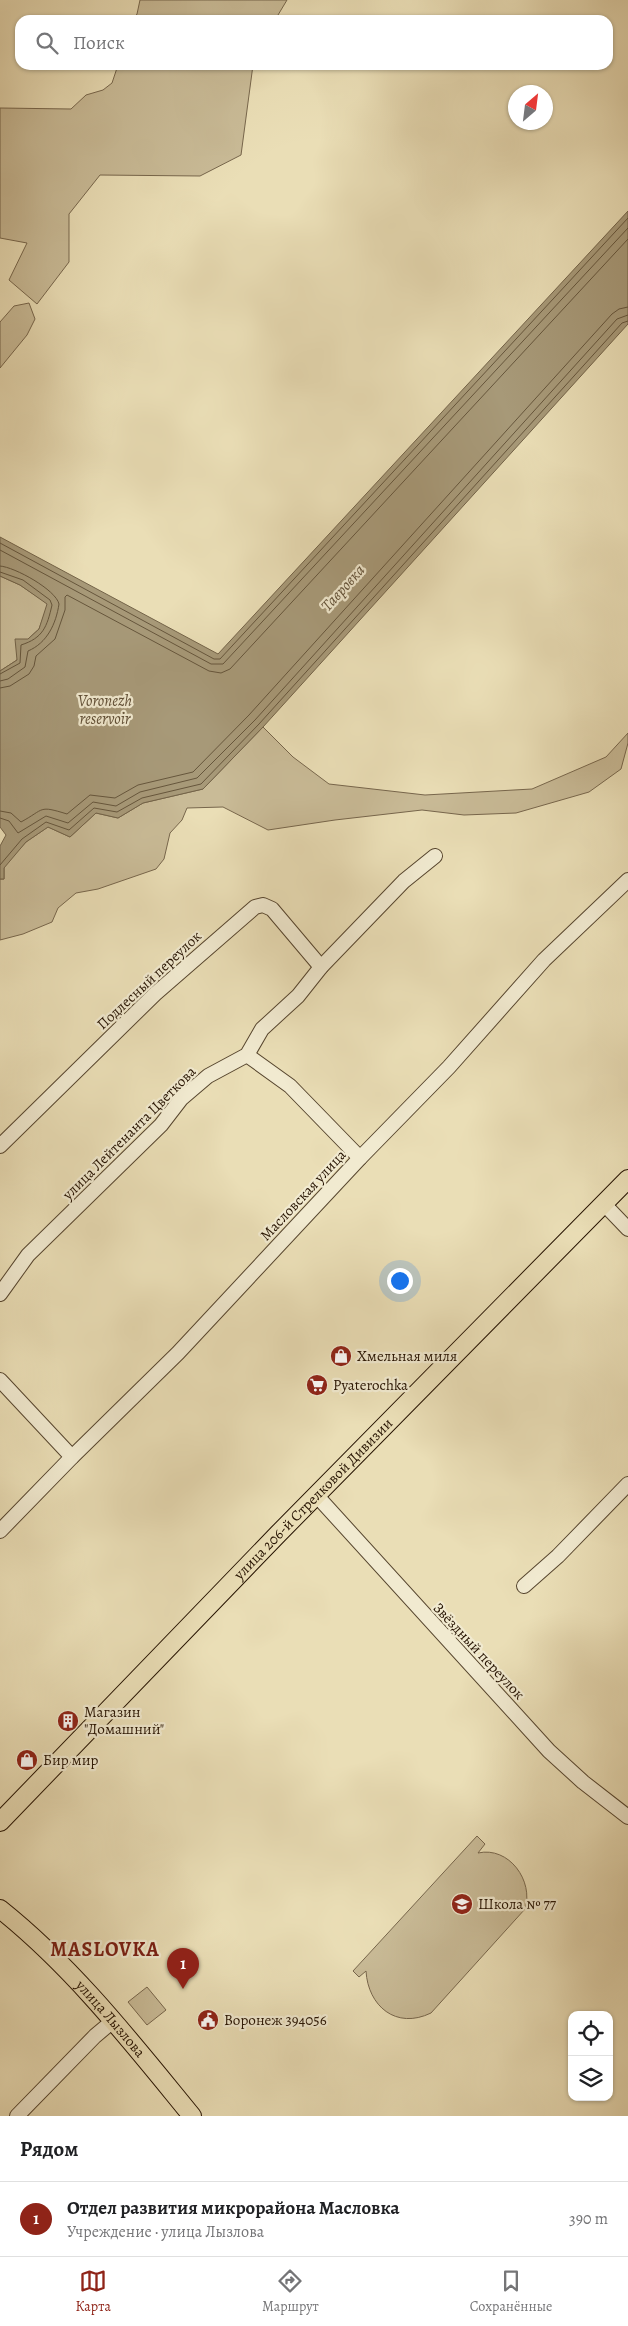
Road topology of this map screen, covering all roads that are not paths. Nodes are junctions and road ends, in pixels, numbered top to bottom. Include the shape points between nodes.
1 (435, 856) dead end
2 (628, 880) edge
3 (321, 967) junction
4 (247, 1055) junction
5 (0, 1146) edge
6 (360, 1158) junction
7 (628, 1179) edge
8 (604, 1204) junction
9 (628, 1229) edge
10 (0, 1294) edge
11 (0, 1380) edge
12 (72, 1457) junction
13 (628, 1484) edge
14 (317, 1496) junction
15 (0, 1531) edge
16 (524, 1586) dead end
17 (628, 1817) edge
18 (0, 1822) edge
19 (0, 1909) edge
20 (113, 2021) junction
21 (17, 2116) edge
22 (192, 2116) edge

1 - 3 street via 404,881
2 - 6 street, Масловская улица via 544,960 449,1067
3 - 4 street via 298,996 262,1029
3 - 5 street, Подлесный переулок via 272,909 263,905 255,907 156,994
4 - 6 street via 290,1086
4 - 10 street, улица Лейтенанта Цветкова via 208,1076 181,1099 161,1125 28,1255
6 - 12 street, Масловская улица via 178,1353
7 - 8 main road, улица 206-й Стрелковой Дивизии
8 - 9 street
8 - 14 main road, улица 206-й Стрелковой Дивизии
11 - 12 street
12 - 15 street, Масловская улица
13 - 16 street
14 - 17 street, Звёздный переулок via 549,1751
14 - 18 main road, улица 206-й Стрелковой Дивизии
19 - 20 main road, улица Лызлова via 68,1972
20 - 21 street
20 - 22 main road, улица Лызлова

